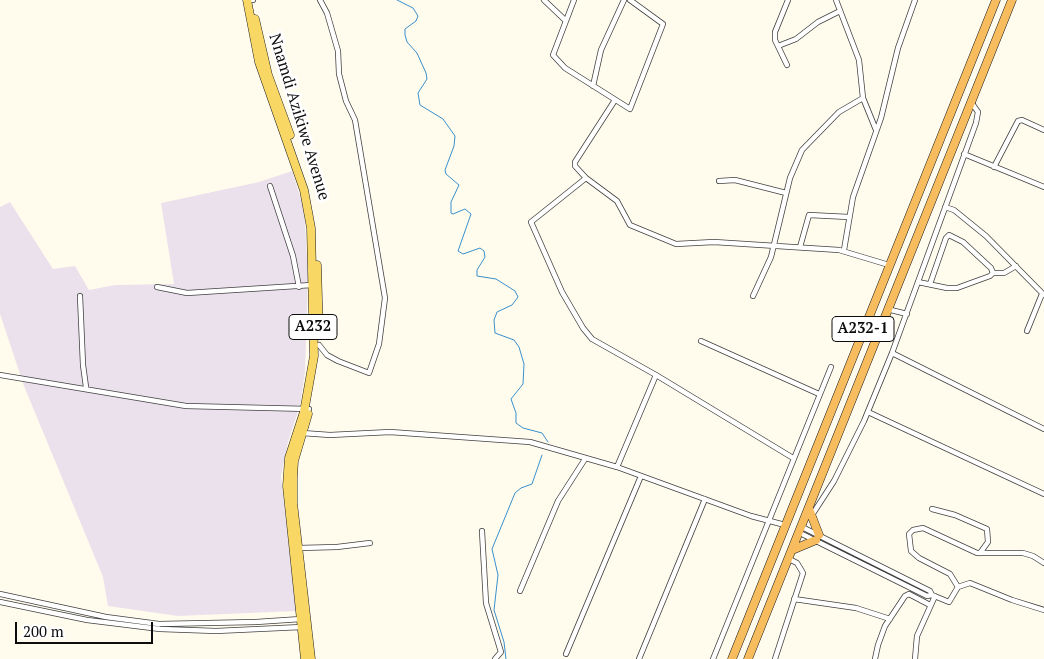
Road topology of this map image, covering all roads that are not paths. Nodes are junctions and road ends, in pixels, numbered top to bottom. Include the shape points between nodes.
1 (247, 0) edge
2 (253, 0) edge
3 (320, 0) edge
4 (544, 0) edge
5 (574, 0) edge
6 (624, 0) edge
7 (630, 0) edge
8 (788, 0) edge
9 (836, 0) edge
10 (915, 0) edge
11 (996, 0) edge
12 (1012, 0) edge
13 (840, 11) junction
14 (565, 20) junction
15 (778, 46) junction
16 (787, 65) dead end
17 (593, 86) junction
18 (863, 98) junction
19 (615, 100) junction
20 (971, 102) junction
21 (876, 130) junction
22 (1044, 130) edge
23 (964, 154) junction
24 (994, 167) junction
25 (586, 178) junction
26 (719, 181) dead end
27 (270, 186) dead end
28 (1044, 187) edge
29 (786, 193) junction
30 (945, 207) junction
31 (849, 217) junction
32 (775, 245) junction
33 (800, 247) junction
34 (844, 250) junction
35 (889, 265) junction
36 (1016, 266) junction
37 (993, 273) junction
38 (918, 282) junction
39 (930, 284) junction
40 (312, 285) junction
41 (156, 286) dead end
42 (299, 287) junction
43 (1043, 295) edge
44 (80, 296) dead end
45 (753, 296) dead end
46 (887, 309) junction
47 (907, 314) junction
48 (1027, 331) dead end
49 (701, 341) dead end
50 (319, 345) junction
51 (892, 353) junction
52 (831, 366) dead end
53 (0, 375) edge
54 (656, 375) junction
55 (86, 387) junction
56 (819, 394) junction
57 (307, 409) junction
58 (868, 412) junction
59 (1044, 429) edge
60 (302, 432) junction
61 (793, 458) junction
62 (585, 459) junction
63 (617, 468) junction
64 (641, 476) junction
65 (1044, 494) edge
66 (705, 499) junction
67 (932, 509) dead end
68 (810, 512) junction
69 (768, 520) junction
70 (785, 525) junction
71 (801, 530) junction
72 (482, 531) dead end
73 (818, 537) junction
74 (370, 543) dead end
75 (299, 548) junction
76 (792, 550) junction
77 (980, 553) junction
78 (789, 559) junction
79 (1044, 563) edge
80 (958, 587) junction
81 (520, 590) dead end
82 (0, 594) edge
83 (934, 596) junction
84 (794, 599) junction
85 (0, 602) edge
86 (930, 605) junction
87 (1044, 610) edge
88 (890, 619) junction
89 (301, 623) junction
90 (566, 654) dead end
91 (305, 659) edge
92 (311, 659) edge
93 (495, 659) edge
94 (639, 659) edge
95 (713, 659) edge
96 (732, 659) edge
97 (748, 659) edge
98 (775, 659) edge
99 (875, 659) edge
100 (915, 659) edge

1 - 40 main road, Nnamdi Azikiwe Avenue / A232 via 266,85 307,201
2 - 50 main road, Nnamdi Azikiwe Avenue / A232 via 268,75 312,200 316,230
3 - 50 street via 327,13 338,51 339,74 355,120 385,298 379,344 369,373 327,355
4 - 14 street
5 - 14 street
6 - 17 street via 601,50
7 - 19 street via 662,23 662,27 630,109
8 - 15 street via 775,32
9 - 13 street
10 - 21 street
11 - 35 highway, A232-1
12 - 20 highway, A232-1
13 - 15 street via 818,22 796,39
13 - 18 street via 858,60
14 - 17 street via 552,55 565,68
15 - 16 street
17 - 19 street
18 - 21 street
18 - 29 street via 839,112 802,150
19 - 25 street via 574,162
20 - 23 street via 978,112
20 - 46 highway, A232-1
21 - 31 street
22 - 24 street via 1018,121
23 - 24 street
23 - 30 street
24 - 28 street
25 - 32 street via 617,201 630,225 676,244
25 - 54 street via 535,218 531,222 532,229 543,246 562,292 592,339
26 - 29 street via 735,180
27 - 42 street via 293,256
29 - 32 street
30 - 36 street via 954,210 986,236
30 - 38 street
31 - 33 street via 809,215
31 - 34 street
32 - 33 street
32 - 45 street
33 - 34 street
34 - 35 street
35 - 70 highway, A232-1
36 - 37 street via 1000,275
36 - 43 street
37 - 39 street via 957,288
37 - 39 street via 974,252 949,235
38 - 39 street
38 - 47 street
40 - 42 street
40 - 57 main road, Nnamdi Azikiwe Avenue / A232 via 314,356
41 - 42 street via 187,293
43 - 48 street
44 - 55 street
46 - 47 street
46 - 68 highway, A232-1
47 - 51 street
49 - 56 street
50 - 57 main road, Nnamdi Azikiwe Avenue / A232 via 316,378
51 - 58 street
51 - 59 street
52 - 56 street
53 - 55 street
54 - 61 street
54 - 63 street
55 - 57 street via 186,406
56 - 61 street
57 - 60 main road, Nnamdi Azikiwe Avenue / A232
57 - 89 main road, Nnamdi Azikiwe Avenue / A232 via 289,458 287,486
58 - 65 street
58 - 68 street via 834,480
60 - 62 street via 330,435 390,432 514,440
60 - 75 main road, Nnamdi Azikiwe Avenue / A232 via 293,477
61 - 69 street
62 - 63 street
62 - 81 street via 558,501
63 - 64 street
64 - 66 street
64 - 90 street
66 - 69 street
66 - 94 street
67 - 77 street via 956,515 987,529 988,542
68 - 71 highway, A232-1
68 - 73 highway
69 - 70 street
69 - 95 street
70 - 96 highway, A232-1
71 - 73 street
71 - 76 highway, A232-1
72 - 93 street via 486,603 501,652
73 - 76 highway
73 - 83 street via 930,591
74 - 75 street
75 - 92 main road, Nnamdi Azikiwe Avenue / A232
76 - 78 highway, A232-1
77 - 79 street via 1024,553
77 - 80 street via 968,551 923,528 909,534 911,551 950,574
78 - 84 street via 797,563 803,574
78 - 97 highway, A232-1
80 - 83 street via 949,602
80 - 87 street via 975,584
82 - 89 street via 106,617 159,624
83 - 86 street
84 - 88 street via 856,608
84 - 98 street
85 - 89 street via 87,620 160,629 216,631
86 - 88 street via 907,594
86 - 100 street via 917,636
88 - 99 street
89 - 91 main road, Nnamdi Azikiwe Avenue / A232

